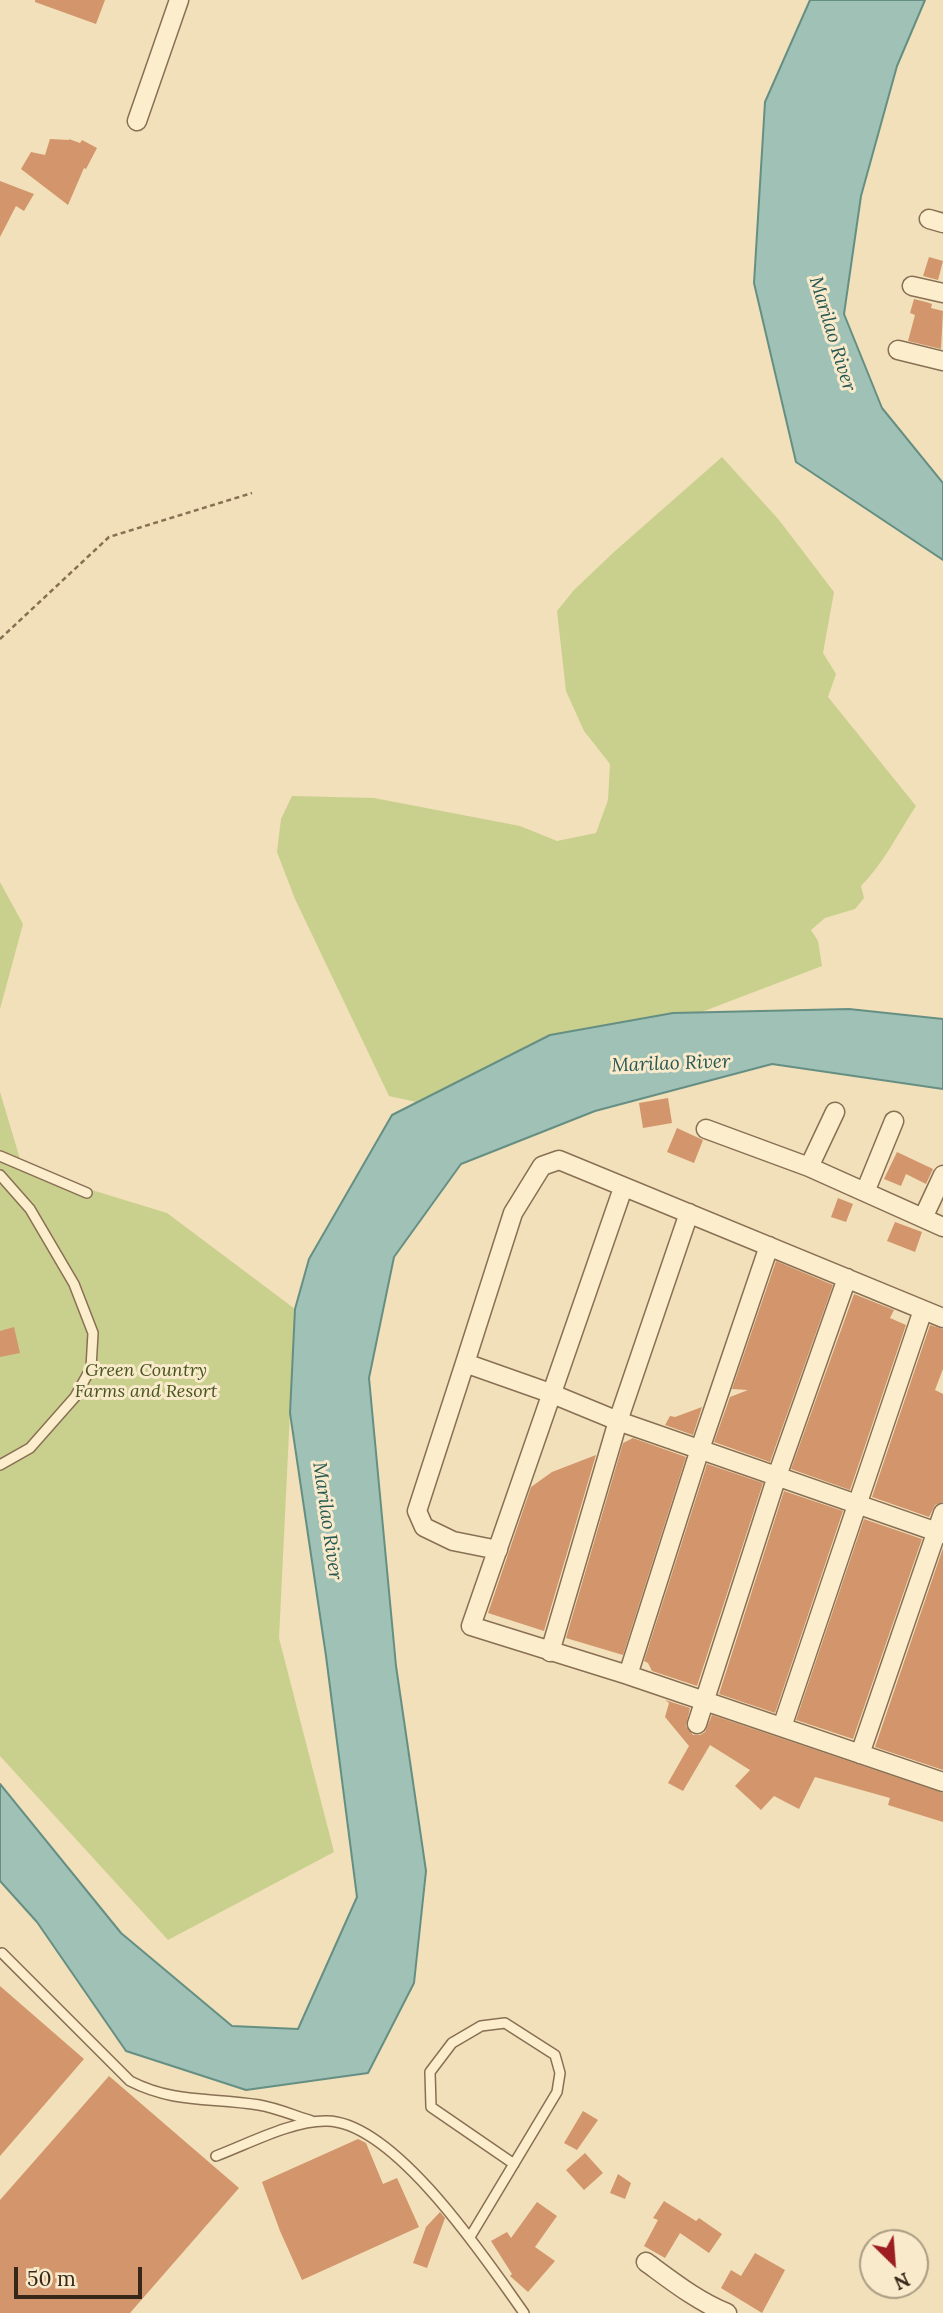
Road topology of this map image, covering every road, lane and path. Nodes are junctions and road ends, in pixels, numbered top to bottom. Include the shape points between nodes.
1 (179, 0) edge
2 (137, 121) dead end
3 (912, 286) dead end
4 (943, 293) edge
5 (898, 350) dead end
6 (943, 361) edge
7 (252, 493) dead end
8 (0, 639) edge
9 (835, 1112) dead end
10 (894, 1121) dead end
11 (706, 1129) dead end
12 (0, 1156) edge
13 (809, 1167) junction
14 (0, 1175) edge
15 (943, 1175) edge
16 (623, 1188) junction
17 (864, 1192) junction
18 (88, 1193) dead end
19 (689, 1213) junction
20 (923, 1218) junction
21 (943, 1227) edge
22 (769, 1246) junction
23 (846, 1278) junction
24 (923, 1310) junction
25 (943, 1318) edge
26 (465, 1363) junction
27 (550, 1393) junction
28 (618, 1421) junction
29 (700, 1450) junction
30 (0, 1465) edge
31 (777, 1476) junction
32 (857, 1504) junction
33 (943, 1513) edge
34 (940, 1532) edge
35 (499, 1550) junction
36 (550, 1652) junction
37 (628, 1675) junction
38 (705, 1701) junction
39 (697, 1724) dead end
40 (782, 1727) junction
41 (860, 1754) junction
42 (943, 1782) edge
43 (2, 1953) dead end
44 (312, 2122) junction
45 (216, 2156) dead end
46 (514, 2164) junction
47 (470, 2237) junction
48 (646, 2262) dead end
49 (524, 2313) edge
50 (727, 2313) edge

1 - 2 street
3 - 4 street
5 - 6 street
7 - 8 path via 108,537
9 - 13 street
10 - 17 street
11 - 13 street
12 - 18 lane
13 - 17 street
14 - 30 lane via 37,1220 74,1284 93,1333 91,1368 75,1397 30,1448
15 - 20 street
16 - 19 street
16 - 26 street via 559,1160 542,1166 513,1213
16 - 27 street
17 - 20 street
19 - 22 street
19 - 28 street
20 - 21 street
22 - 23 street
22 - 29 street
23 - 24 street
23 - 31 street
24 - 25 street
24 - 32 street
26 - 27 street
26 - 35 street via 417,1511 424,1527 444,1537
27 - 28 street
27 - 35 street
28 - 29 street
28 - 36 street
29 - 31 street
29 - 37 street
31 - 32 street
31 - 38 street
32 - 34 street
32 - 40 street
33 - 34 street
34 - 41 street
35 - 36 street via 471,1626
36 - 37 street
37 - 38 street
38 - 39 street
38 - 40 street
40 - 41 street
41 - 42 street
43 - 44 lane via 130,2081 152,2093 260,2105
44 - 45 lane
44 - 47 lane via 354,2127 395,2153
46 - 46 lane via 557,2092 560,2073 555,2055 505,2023 481,2026 452,2043 430,2073 431,2106
46 - 47 lane
47 - 49 lane
48 - 50 street via 686,2292

